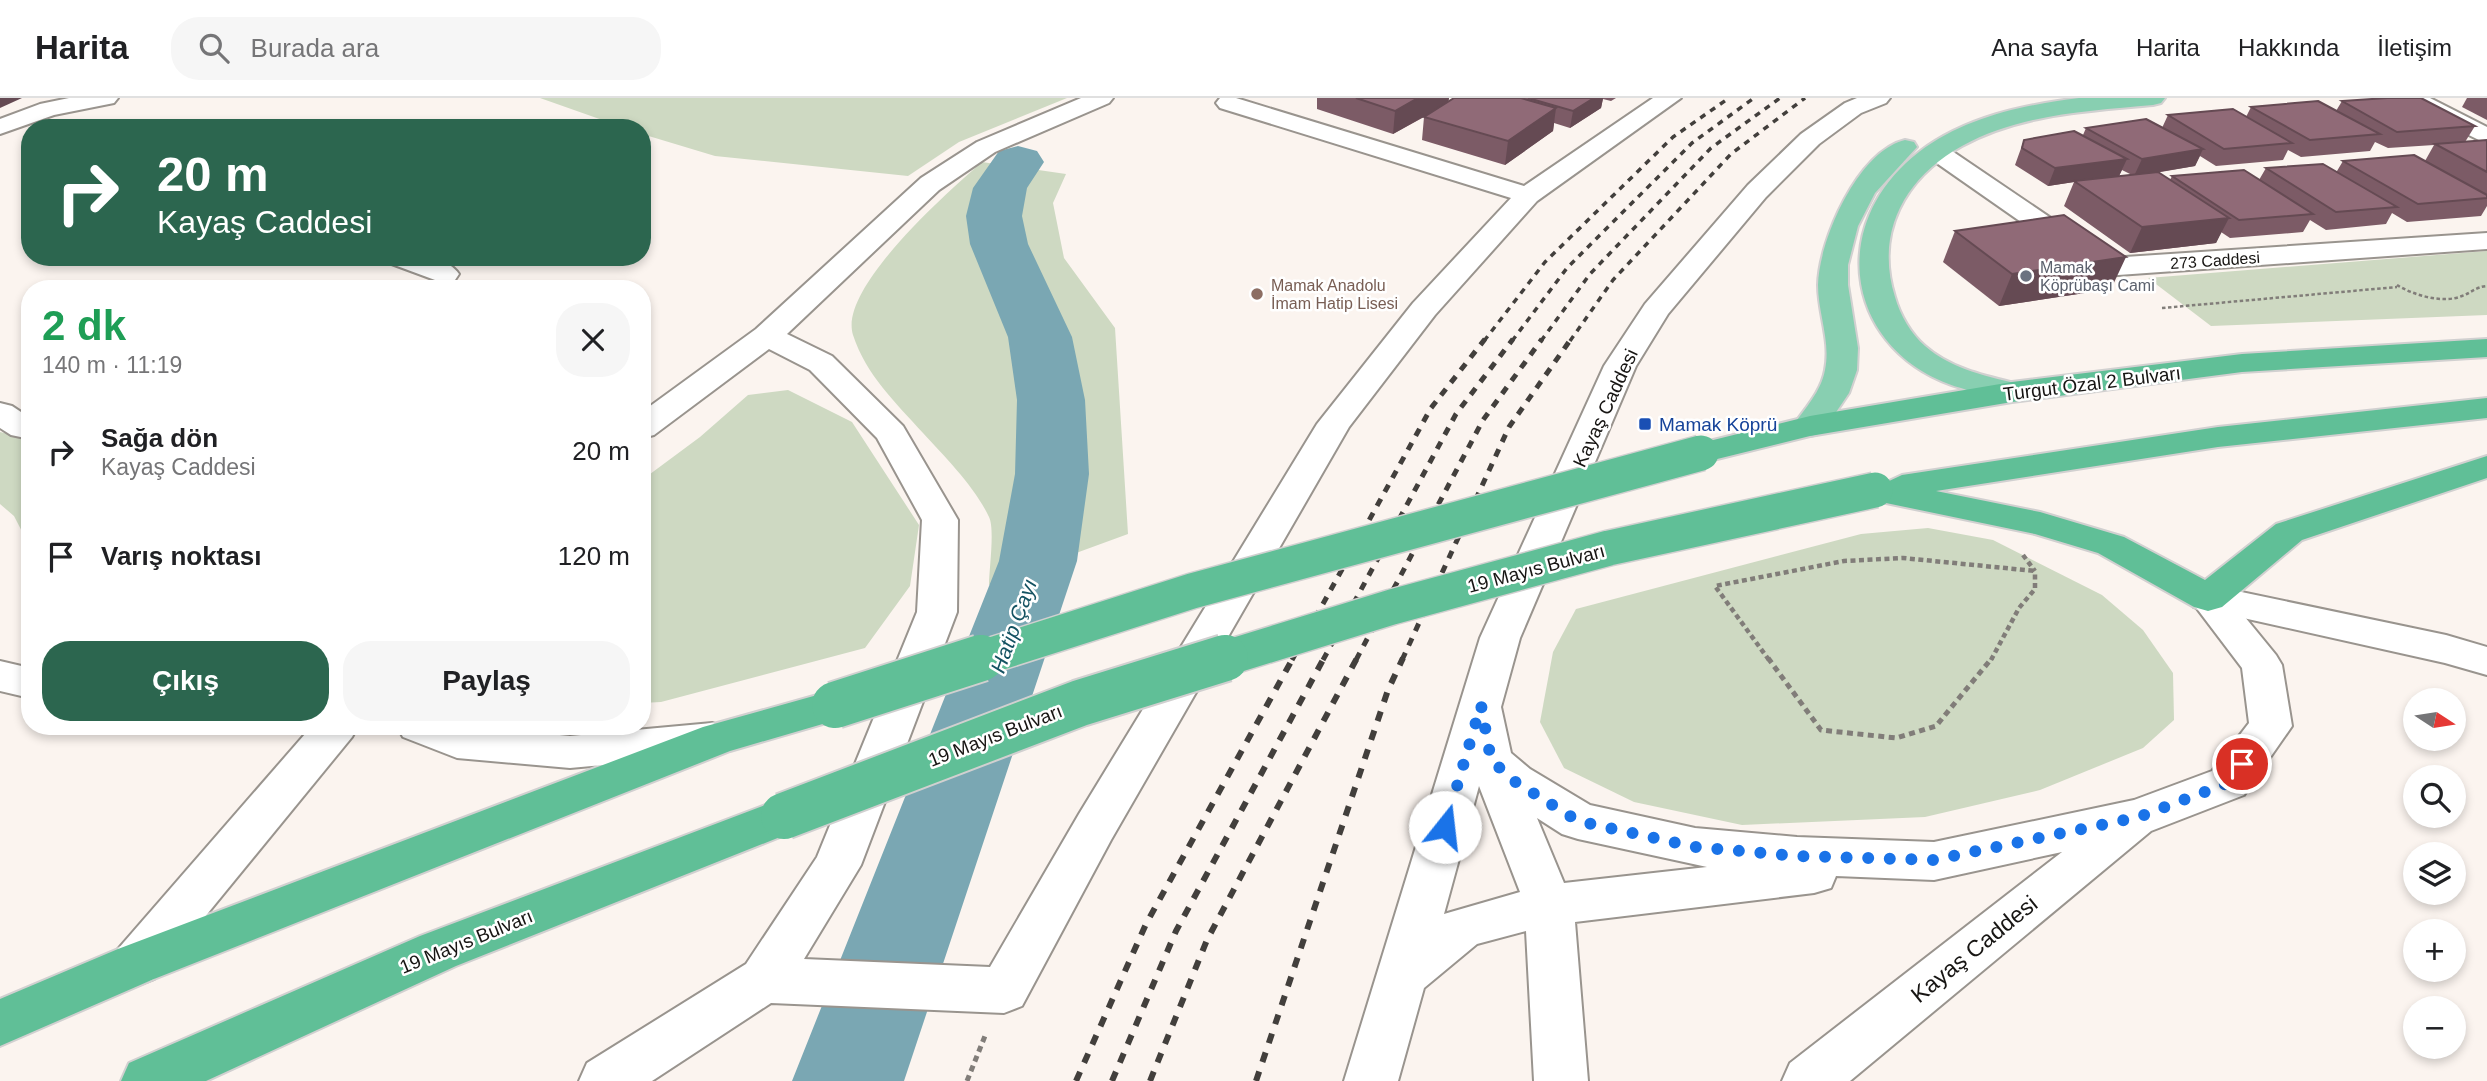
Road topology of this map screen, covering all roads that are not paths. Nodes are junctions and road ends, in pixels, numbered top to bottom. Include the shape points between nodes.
1 (106, 98) edge
2 (1101, 98) edge
3 (1241, 98) edge
4 (1669, 98) edge
5 (1878, 98) edge
6 (2052, 98) edge
7 (2153, 98) edge
8 (2412, 98) edge
9 (27, 117) junction
10 (21, 119) edge
11 (22, 119) edge
12 (38, 119) edge
13 (0, 127) edge
14 (2487, 137) edge
15 (1937, 152) junction
16 (1528, 195) junction
17 (2487, 241) edge
18 (423, 266) edge
19 (445, 274) dead end
20 (767, 336) junction
21 (2487, 348) edge
22 (2011, 392) junction
23 (2487, 408) edge
24 (0, 413) edge
25 (651, 421) edge
26 (1810, 426) junction
27 (21, 427) edge
28 (2487, 466) edge
29 (1875, 490) junction
30 (2208, 598) junction
31 (2487, 661) edge
32 (0, 676) edge
33 (21, 681) edge
34 (1481, 705) junction
35 (329, 735) edge
36 (440, 735) edge
37 (718, 738) junction
38 (1491, 760) junction
39 (2139, 817) junction
40 (1934, 860) junction
41 (1549, 905) junction
42 (136, 964) junction
43 (1402, 975) junction
44 (764, 980) junction
45 (0, 1023) edge
46 (148, 1081) edge
47 (606, 1081) edge
48 (1371, 1081) edge
49 (1561, 1081) edge
50 (1809, 1081) edge

1 - 9 street
2 - 20 street via 986,148 930,184
3 - 16 street via 1228,103
4 - 16 street
5 - 34 street, Kayaş Caddesi via 1853,108 1810,139 1757,191 1656,310 1620,366 1500,638
6 - 26 main road via 1933,130 1889,159 1869,182 1852,206 1835,258 1841,371 1833,395
7 - 15 main road via 2029,114 1976,130
8 - 14 street
9 - 11 street
9 - 12 street
10 - 13 street
15 - 17 street, 273 Caddesi via 2104,267
15 - 22 main road via 1896,189 1881,215 1871,264 1875,287 1890,323 1914,353 1956,378
16 - 44 street via 1424,309 1334,424 1004,990
18 - 19 street
20 - 25 street
20 - 44 street via 821,363 891,433 940,520 937,612 837,864
21 - 22 highway, Turgut Özal 2 Bulvarı via 2242,363
22 - 26 highway, Turgut Özal 2 Bulvarı
23 - 29 highway via 2218,437
24 - 27 street
26 - 37 highway, Turgut Özal 2 Bulvarı, bridge via 1192,591
28 - 30 highway via 2289,532
29 - 30 highway via 2040,524 2111,545
29 - 46 highway, 19 Mayıs Bulvarı, bridge via 1609,548 1392,607 1080,703 438,951
30 - 31 street
30 - 39 street, Kayaş Caddesi via 2262,665 2272,726 2228,783
32 - 33 street
34 - 38 street, Kayaş Caddesi
34 - 43 street
35 - 42 street
36 - 37 street via 457,742 570,752
37 - 42 highway
38 - 40 street, Kayaş Caddesi via 1514,781 1578,821 1591,824 1695,847
38 - 41 street, Kayaş Caddesi
39 - 40 street, Kayaş Caddesi
39 - 50 street, Kayaş Caddesi
40 - 41 street
41 - 43 street via 1463,927
41 - 49 street, Kayaş Caddesi
42 - 45 highway
43 - 48 street
44 - 47 street

